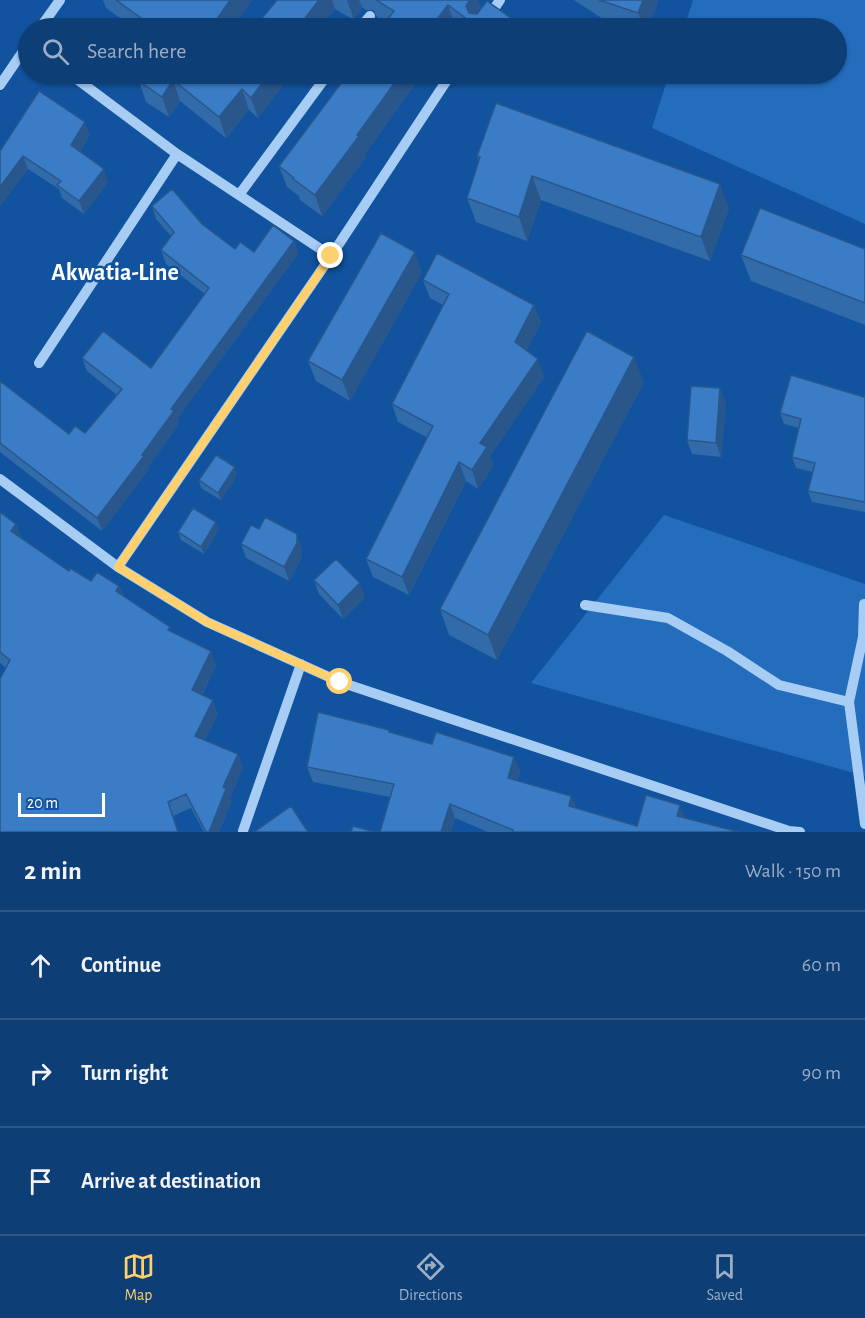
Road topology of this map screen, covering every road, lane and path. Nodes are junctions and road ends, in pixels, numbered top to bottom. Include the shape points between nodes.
1 (60, 0) edge
2 (500, 0) edge
3 (370, 15) dead end
4 (47, 18) edge
5 (368, 18) edge
6 (488, 18) edge
7 (18, 59) edge
8 (82, 84) edge
9 (321, 84) edge
10 (445, 84) edge
11 (0, 85) edge
12 (177, 154) junction
13 (239, 195) junction
14 (331, 256) junction
15 (39, 363) dead end
16 (0, 479) edge
17 (118, 567) junction
18 (864, 604) edge
19 (585, 605) dead end
20 (301, 664) junction
21 (849, 702) junction
22 (865, 824) edge
23 (243, 831) edge
24 (793, 832) edge

1 - 4 street
2 - 6 street
3 - 5 street
7 - 11 street
8 - 12 street
9 - 13 street
10 - 14 street
12 - 13 street
12 - 15 street
13 - 14 street
14 - 17 street
16 - 17 street
17 - 20 street via 207,622
18 - 21 street via 863,637
19 - 21 street via 668,618 779,685
20 - 23 street
20 - 24 street via 340,682
21 - 22 street

